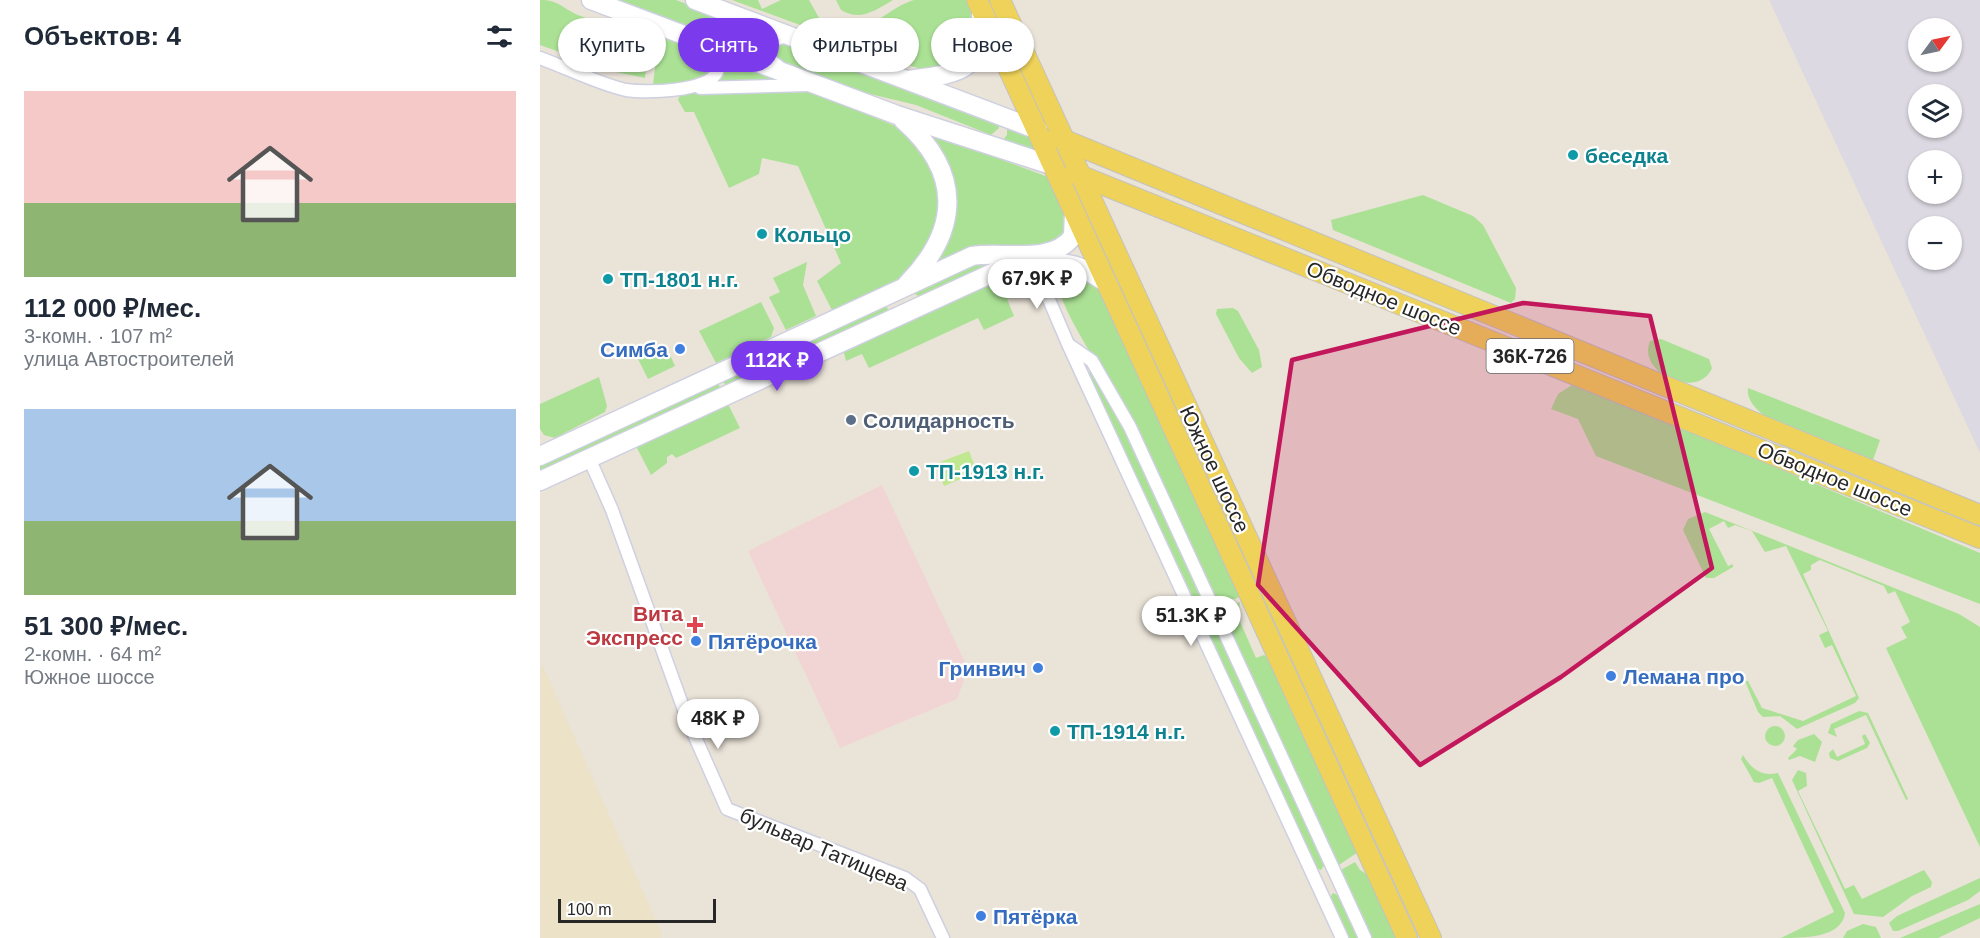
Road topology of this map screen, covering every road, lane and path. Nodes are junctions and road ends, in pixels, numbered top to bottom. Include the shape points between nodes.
1 (591, 0) edge
2 (695, 0) edge
3 (1000, 0) edge
4 (979, 4) edge
5 (678, 33) edge
6 (783, 34) junction
7 (540, 58) edge
8 (717, 72) edge
9 (780, 72) joint
10 (906, 80) junction
11 (815, 84) junction
12 (693, 88) junction
13 (897, 115) junction
14 (998, 115) junction
15 (1038, 130) junction
16 (1064, 140) junction
17 (987, 144) junction
18 (1054, 166) junction
19 (1080, 175) junction
20 (1074, 210) junction
21 (1032, 260) junction
22 (1108, 284) junction
23 (894, 293) junction
24 (898, 316) junction
25 (1068, 344) junction
26 (540, 456) edge
27 (589, 458) junction
28 (540, 481) edge
29 (1980, 515) edge
30 (1980, 538) edge
31 (943, 938) edge
32 (1342, 938) edge
33 (1365, 938) edge
34 (1407, 938) edge
35 (1431, 938) edge

1 - 5 main road
2 - 6 main road
3 - 16 main road, Южное шоссе
4 - 10 main road via 981,40 969,64 954,73
4 - 15 main road, Южное шоссе
6 - 9 main road via 764,40 760,49 765,60
6 - 10 main road
7 - 12 street via 627,90
8 - 12 street via 710,81
9 - 11 main road
10 - 14 main road
11 - 12 street
11 - 13 main road
13 - 17 main road
13 - 23 main road via 932,151 945,179 949,206 933,253
14 - 15 main road
14 - 17 main road via 1003,132
15 - 16 main road, Обводное шоссе
15 - 18 main road, Южное шоссе
16 - 19 main road, Южное шоссе
16 - 29 main road, Обводное шоссе / 36К-726
17 - 18 main road
18 - 19 main road, Обводное шоссе / 36К-726
18 - 20 main road, Южное шоссе
19 - 30 main road, Обводное шоссе / 36К-726
19 - 35 main road, Южное шоссе
20 - 21 main road via 1075,228 1065,246
20 - 22 main road, Южное шоссе
21 - 22 main road via 1079,267
21 - 23 main road via 972,256
21 - 24 main road via 999,270
21 - 25 street
22 - 34 main road, Южное шоссе
23 - 24 main road
23 - 26 main road
24 - 27 main road
25 - 32 street
25 - 33 street via 1092,361 1130,427
27 - 28 main road
27 - 31 street, бульвар Татищева via 612,510 688,721 727,809 905,878 920,890

